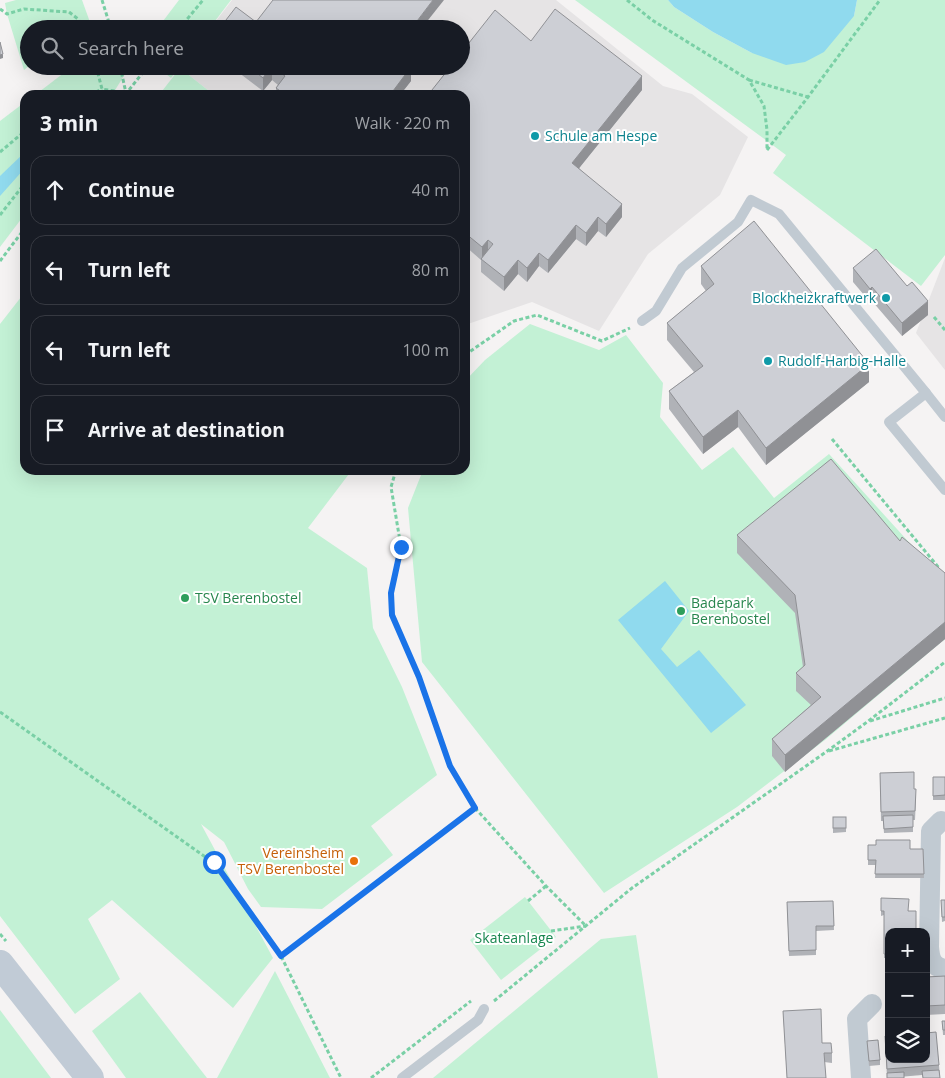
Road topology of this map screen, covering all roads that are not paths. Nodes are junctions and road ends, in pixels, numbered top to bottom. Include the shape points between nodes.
1 (642, 321) road end
2 (926, 393) junction
3 (945, 417) edge
4 (945, 490) edge
5 (941, 821) dead end
6 (0, 964) edge
7 (945, 969) edge
8 (872, 1004) dead end
9 (484, 1009) road end
10 (90, 1078) edge
11 (402, 1078) edge
12 (861, 1078) edge

1 - 2 lane via 656,311 682,268 738,222 751,200 779,214
2 - 3 lane
2 - 4 lane via 889,422
5 - 7 street via 931,832 929,947 932,962
6 - 10 street
8 - 12 street via 857,1019
9 - 11 lane via 478,1020

